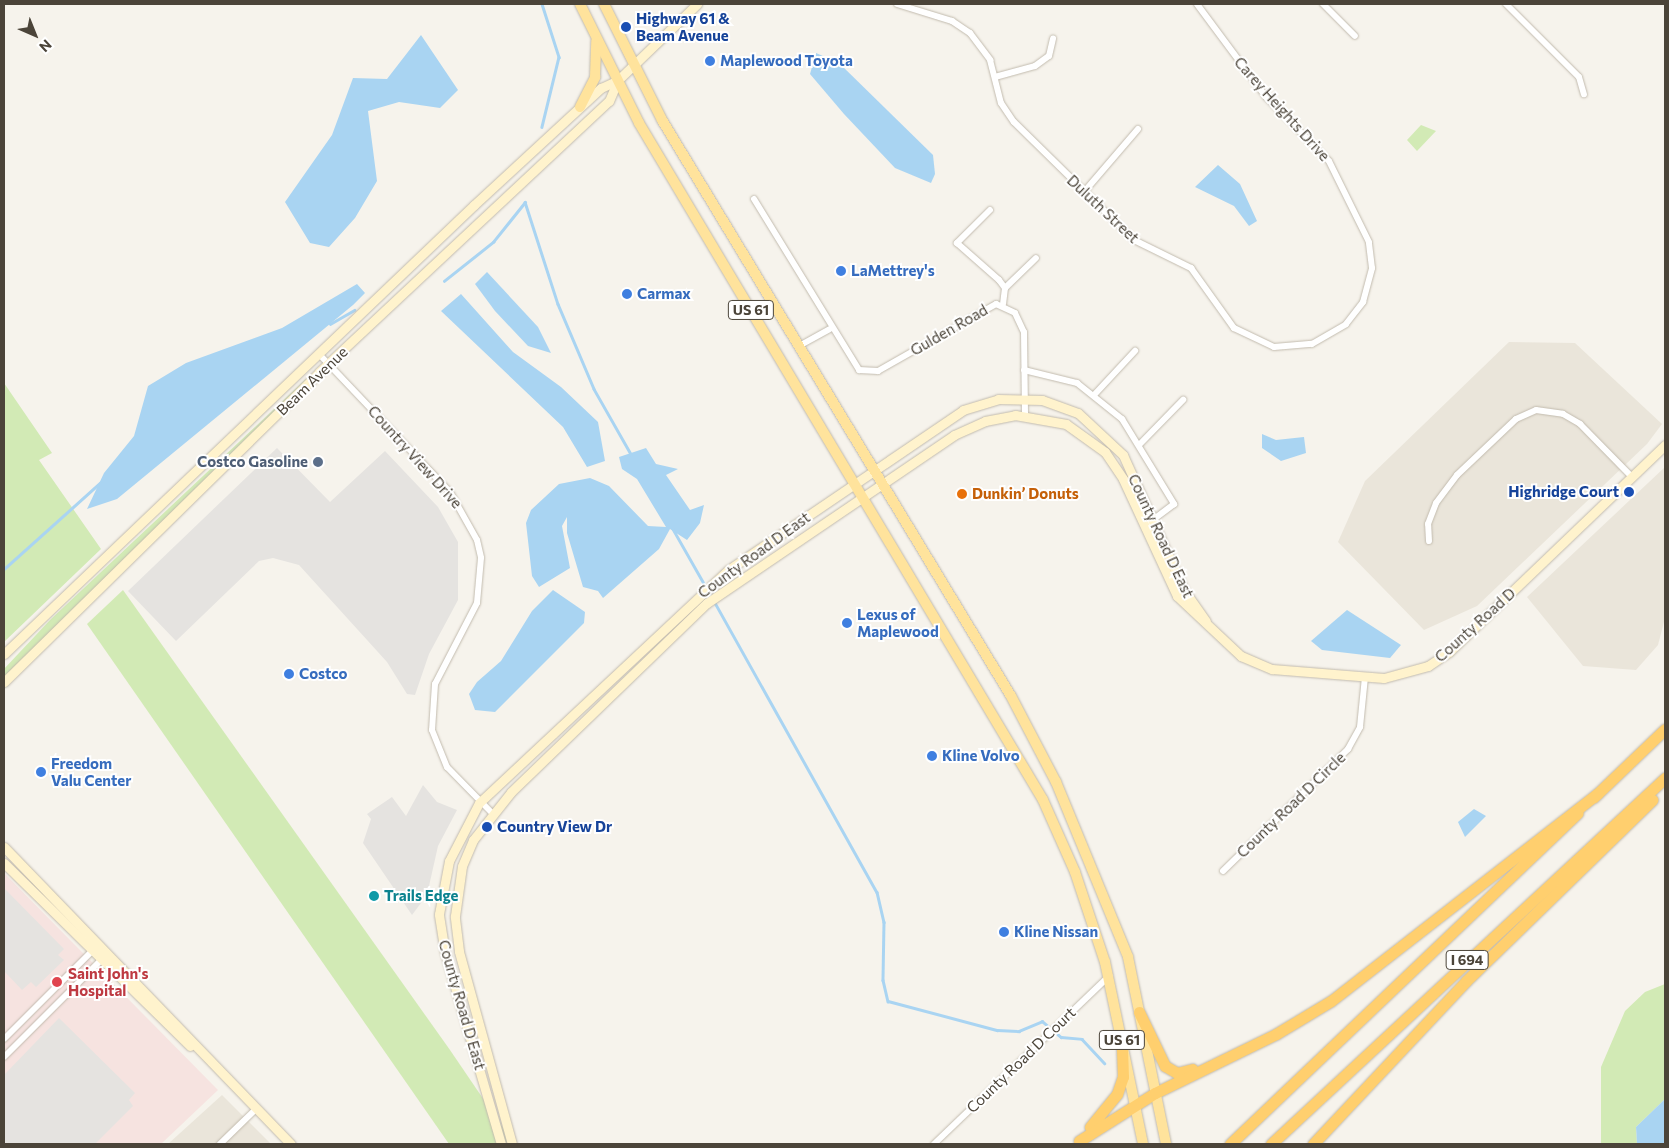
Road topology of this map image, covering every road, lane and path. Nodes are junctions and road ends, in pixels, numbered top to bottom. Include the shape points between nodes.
1 (580, 4) edge
2 (604, 4) edge
3 (697, 4) edge
4 (897, 4) edge
5 (1197, 4) edge
6 (1323, 4) edge
7 (1506, 4) edge
8 (907, 6) edge
9 (1355, 36) dead end
10 (596, 38) junction
11 (1053, 38) dead end
12 (632, 66) junction
13 (995, 77) junction
14 (618, 80) junction
15 (1584, 94) dead end
16 (580, 108) junction
17 (1138, 130) dead end
18 (1084, 192) junction
19 (754, 199) dead end
20 (990, 210) dead end
21 (1036, 258) dead end
22 (1005, 288) junction
23 (1003, 304) junction
24 (1346, 324) joint
25 (830, 329) junction
26 (799, 346) junction
27 (1135, 351) dead end
28 (319, 354) junction
29 (328, 364) junction
30 (1024, 370) junction
31 (1095, 394) junction
32 (1025, 400) junction
33 (1182, 400) dead end
34 (1025, 415) junction
35 (1140, 444) junction
36 (1665, 445) edge
37 (874, 470) junction
38 (1632, 477) junction
39 (854, 483) junction
40 (882, 484) junction
41 (863, 496) junction
42 (1153, 521) junction
43 (1144, 526) junction
44 (1430, 541) dead end
45 (1214, 632) junction
46 (4, 654) edge
47 (1365, 677) junction
48 (4, 682) edge
49 (1665, 729) edge
50 (1665, 778) edge
51 (1665, 787) edge
52 (1598, 793) junction
53 (479, 802) junction
54 (492, 813) junction
55 (4, 848) edge
56 (4, 863) edge
57 (1223, 871) dead end
58 (98, 944) junction
59 (91, 952) junction
60 (108, 953) junction
61 (100, 961) junction
62 (1109, 976) junction
63 (1139, 1012) junction
64 (4, 1039) edge
65 (1122, 1040) junction
66 (4, 1057) edge
67 (1230, 1057) junction
68 (208, 1060) junction
69 (1155, 1093) junction
70 (1135, 1105) junction
71 (256, 1109) junction
72 (1078, 1143) edge
73 (222, 1144) edge
74 (291, 1144) edge
75 (501, 1144) edge
76 (512, 1144) edge
77 (934, 1144) edge
78 (1143, 1144) edge
79 (1166, 1144) edge
80 (1230, 1144) edge
81 (1271, 1144) edge
82 (1313, 1144) edge

1 - 10 main road, US 61
2 - 12 main road, US 61
3 - 12 street, Beam Avenue
4 - 8 street, Duluth Street
5 - 24 street, Carey Heights Drive via 1266,97 1329,161 1359,219 1369,242 1372,268 1363,302
6 - 9 street
7 - 15 street via 1578,77
8 - 13 street, Duluth Street via 952,21 970,33 985,50
10 - 14 main road, US 61
10 - 16 main road via 595,77
11 - 13 street via 1049,56 1035,66
12 - 14 street, Beam Avenue
12 - 26 main road, US 61
13 - 18 street, Duluth Street via 1006,113
14 - 16 street, Beam Avenue via 601,88
14 - 29 street, Beam Avenue via 609,101
14 - 39 main road, US 61
16 - 28 street, Beam Avenue
17 - 18 street
18 - 24 street, Duluth Street via 1134,240 1191,268 1224,319 1253,340 1299,347 1323,340
19 - 25 street, Gulden Road
20 - 22 street via 956,243
21 - 22 street
22 - 23 street
23 - 25 street, Gulden Road via 983,310 868,372 852,363
23 - 30 street, Gulden Road via 1021,320
25 - 26 street
26 - 37 main road, US 61
27 - 31 street
28 - 29 street, Country View Drive
28 - 46 street, Beam Avenue
29 - 48 street, Beam Avenue
29 - 53 street, Country View Drive via 450,492 477,540 481,572 477,603 438,679 431,706 438,750
30 - 31 street via 1077,383
30 - 32 street, Gulden Road
31 - 35 street
32 - 34 street, Gulden Road
32 - 37 street, County Road D East via 998,399 973,405
32 - 42 street, County Road D East via 1064,406 1110,439 1122,455
33 - 35 street
34 - 40 street, County Road D East via 985,420
34 - 43 street, County Road D East via 1066,424 1105,452 1123,479
35 - 42 street via 1174,504
36 - 38 street, County Road D
37 - 39 street, County Road D East
37 - 40 main road, US 61
38 - 44 street via 1580,424 1563,414 1536,410 1516,419 1457,475 1436,503 1428,524
38 - 47 street, County Road D via 1449,652 1407,674
39 - 41 main road, US 61
39 - 53 street, County Road D East via 700,592
40 - 41 street, County Road D East
40 - 63 main road, US 61 via 1011,696 1056,782 1124,944
41 - 54 street, County Road D East via 707,603
41 - 62 main road, US 61 via 1043,800 1075,872
42 - 43 street
42 - 45 street, County Road D East via 1184,590
43 - 45 street, County Road D East via 1177,596
45 - 47 street, County Road D via 1241,656 1272,669
47 - 57 street, County Road D Circle via 1360,727 1348,749
49 - 52 highway, I 694
50 - 81 highway, I 694
51 - 82 highway via 1466,981
52 - 67 highway via 1331,1001
52 - 80 highway, I 694
53 - 54 street, Country View Drive
53 - 75 street, County Road D East via 448,861 440,914 445,953
54 - 76 street, County Road D East via 462,866 455,916 459,951
55 - 58 street
56 - 59 street
58 - 59 street
58 - 60 street
59 - 61 street
59 - 64 street
60 - 61 street
60 - 68 street
61 - 66 street
61 - 68 street
62 - 65 main road, US 61
62 - 77 street, County Road D Court
63 - 67 highway via 1169,1070 1186,1072
63 - 69 main road, US 61
65 - 70 main road, US 61
65 - 72 highway via 1123,1077 1117,1094
67 - 69 highway
68 - 71 street
69 - 70 highway
69 - 79 main road, US 61
70 - 72 highway
70 - 78 main road, US 61
71 - 73 street
71 - 74 street

